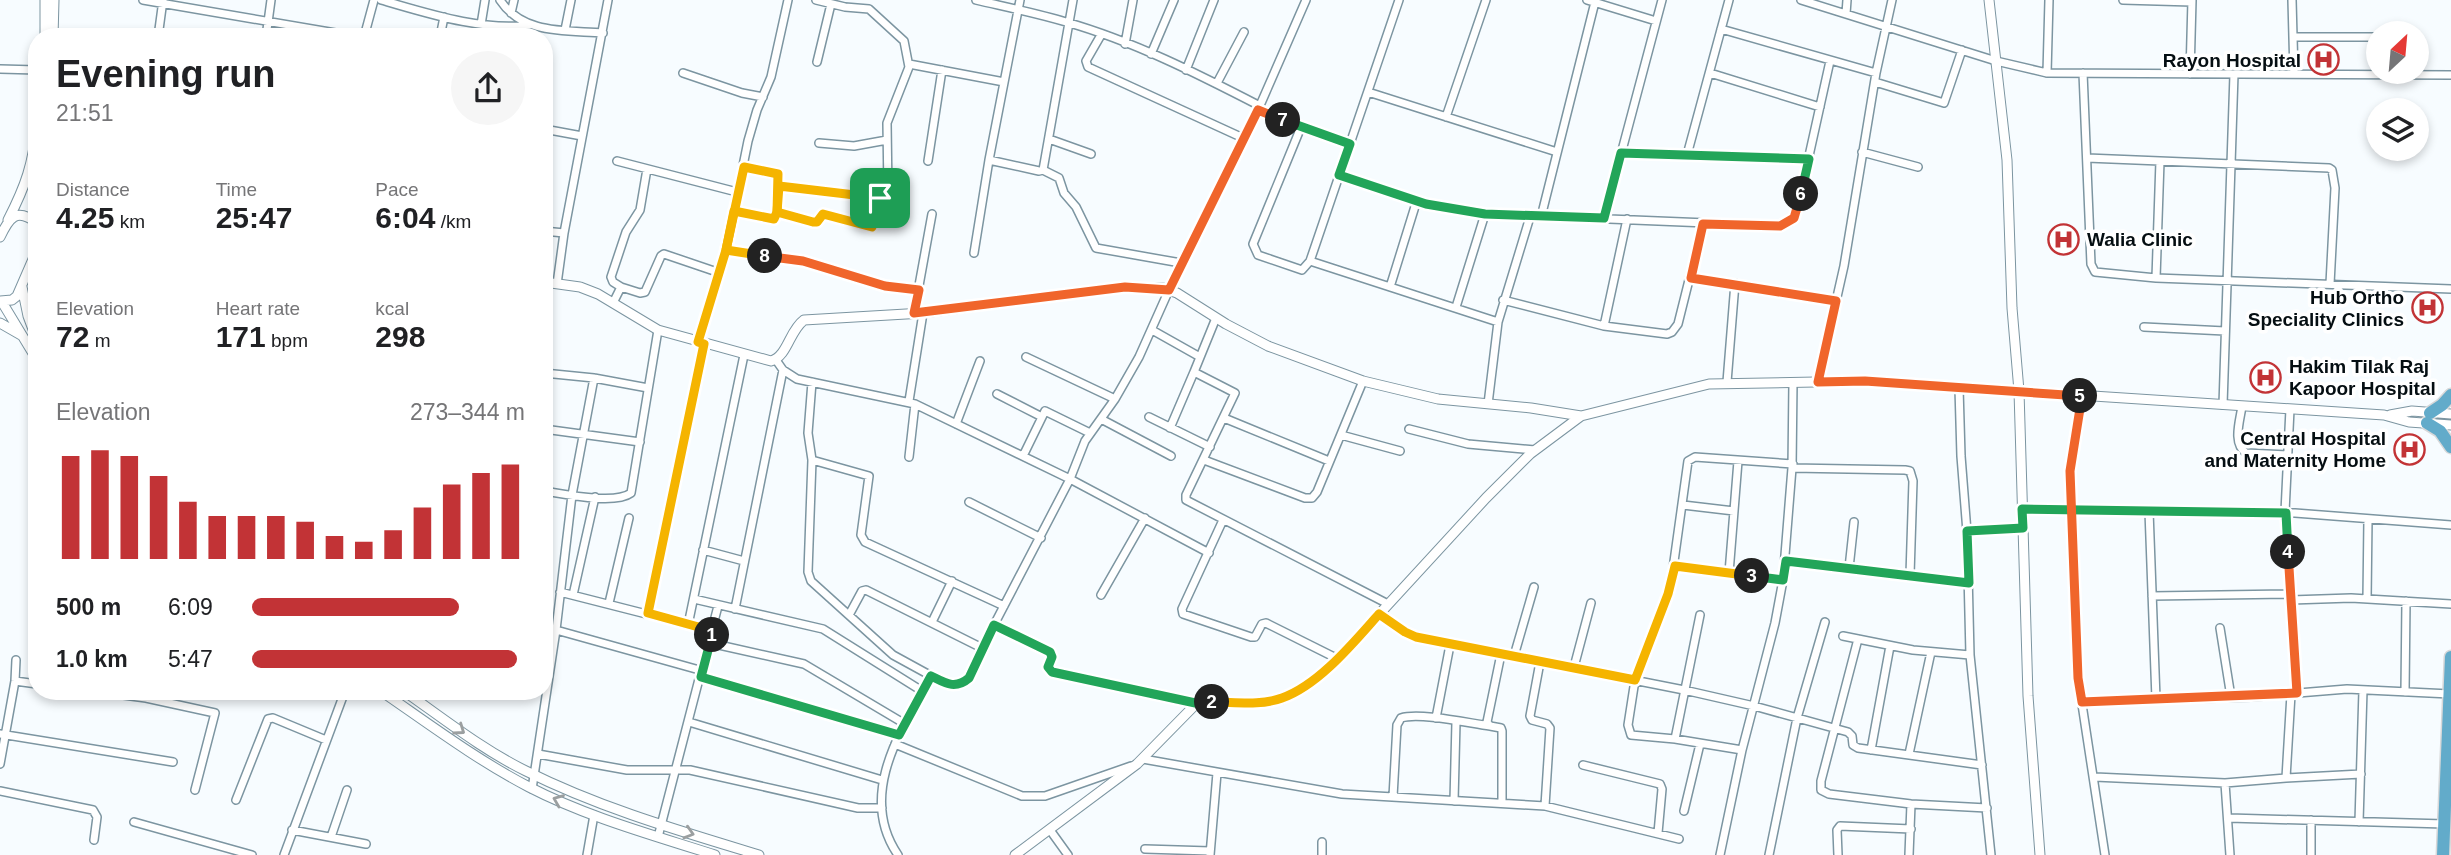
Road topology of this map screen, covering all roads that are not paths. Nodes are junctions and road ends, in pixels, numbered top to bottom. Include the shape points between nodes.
1 (45, 0) edge
2 (54, 0) edge
3 (143, 0) edge
4 (271, 0) edge
5 (374, 0) edge
6 (381, 0) edge
7 (485, 0) edge
8 (500, 0) edge
9 (514, 0) edge
10 (571, 0) edge
11 (608, 0) edge
12 (788, 0) edge
13 (816, 0) edge
14 (976, 0) edge
15 (1020, 0) edge
16 (1073, 0) edge
17 (1133, 0) edge
18 (1174, 0) edge
19 (1214, 0) edge
20 (1307, 0) edge
21 (1399, 0) edge
22 (1486, 0) edge
23 (1662, 0) edge
24 (1729, 0) edge
25 (1801, 0) edge
26 (1847, 0) edge
27 (1892, 0) edge
28 (1989, 0) edge
29 (2049, 0) edge
30 (2123, 0) edge
31 (2292, 0) edge
32 (162, 1) edge
33 (1591, 1) edge
34 (2192, 1) edge
35 (831, 4) junction
36 (1018, 9) junction
37 (511, 13) junction
38 (1846, 14) junction
39 (444, 18) junction
40 (1656, 21) junction
41 (268, 22) junction
42 (481, 23) junction
43 (1068, 23) junction
44 (529, 25) junction
45 (1887, 27) junction
46 (45, 28) edge
47 (53, 28) edge
48 (159, 28) edge
49 (267, 28) edge
50 (306, 28) edge
51 (365, 28) edge
52 (442, 28) edge
53 (480, 28) edge
54 (540, 28) edge
55 (553, 29) edge
56 (1721, 29) junction
57 (565, 30) junction
58 (1244, 32) dead end
59 (603, 33) junction
60 (1101, 35) junction
61 (2294, 37) junction
62 (2366, 37) edge
63 (1125, 44) junction
64 (1962, 50) junction
65 (1151, 54) junction
66 (1830, 61) junction
67 (1996, 61) junction
68 (817, 62) dead end
69 (909, 64) junction
70 (0, 69) edge
71 (28, 70) edge
72 (942, 70) junction
73 (1185, 70) junction
74 (683, 73) dead end
75 (1710, 73) junction
76 (1876, 73) junction
77 (2048, 73) junction
78 (2083, 73) junction
79 (2366, 73) edge
80 (2190, 74) junction
81 (2234, 74) junction
82 (2294, 74) junction
83 (2429, 74) edge
84 (2451, 75) edge
85 (1004, 82) junction
86 (1875, 82) junction
87 (1217, 83) junction
88 (1368, 92) junction
89 (763, 97) junction
90 (1820, 107) junction
91 (1259, 108) junction
92 (1446, 117) junction
93 (1301, 127) junction
94 (553, 131) edge
95 (582, 136) junction
96 (1243, 138) junction
97 (1049, 139) junction
98 (887, 140) junction
99 (819, 143) dead end
100 (1350, 144) junction
101 (1557, 152) junction
102 (1862, 152) junction
103 (1621, 153) junction
104 (1091, 154) dead end
105 (1687, 155) junction
106 (2087, 158) junction
107 (1809, 159) junction
108 (989, 160) junction
109 (617, 161) dead end
110 (928, 162) dead end
111 (2160, 162) junction
112 (2231, 164) junction
113 (744, 167) junction
114 (1918, 167) dead end
115 (647, 169) junction
116 (1043, 170) junction
117 (28, 175) edge
118 (1339, 175) junction
119 (779, 186) junction
120 (737, 192) junction
121 (880, 198) junction
122 (1417, 200) junction
123 (734, 211) junction
124 (777, 212) junction
125 (932, 214) dead end
126 (1485, 214) junction
127 (1530, 216) junction
128 (1541, 217) junction
129 (28, 218) edge
130 (1604, 218) junction
131 (1627, 219) junction
132 (8, 220) junction
133 (1703, 224) junction
134 (553, 232) edge
135 (564, 233) junction
136 (0, 237) edge
137 (726, 250) junction
138 (974, 253) dead end
139 (1310, 261) junction
140 (1181, 263) junction
141 (28, 270) edge
142 (720, 272) junction
143 (1691, 278) junction
144 (2157, 278) junction
145 (2227, 280) junction
146 (553, 283) edge
147 (1735, 283) junction
148 (557, 284) junction
149 (2330, 284) junction
150 (21, 285) junction
151 (1390, 286) junction
152 (621, 287) junction
153 (2451, 289) edge
154 (919, 290) junction
155 (1169, 290) junction
156 (1503, 300) junction
157 (1836, 301) junction
158 (1, 302) edge
159 (613, 303) junction
160 (1456, 307) junction
161 (918, 313) junction
162 (28, 316) edge
163 (1216, 318) junction
164 (1498, 322) junction
165 (0, 323) edge
166 (1604, 326) junction
167 (2144, 327) dead end
168 (658, 330) junction
169 (1152, 330) junction
170 (2225, 331) junction
171 (22, 336) junction
172 (701, 343) junction
173 (28, 346) edge
174 (744, 355) junction
175 (1026, 357) dead end
176 (1200, 357) junction
177 (776, 360) junction
178 (980, 361) dead end
179 (783, 370) junction
180 (1194, 372) junction
181 (553, 374) edge
182 (594, 378) junction
183 (1363, 381) junction
184 (812, 382) junction
185 (1727, 382) junction
186 (1793, 382) junction
187 (1818, 382) junction
188 (648, 388) junction
189 (1959, 388) junction
190 (2020, 391) junction
191 (997, 394) dead end
192 (2451, 395) edge
193 (2082, 396) junction
194 (1115, 399) junction
195 (912, 403) junction
196 (1488, 404) junction
197 (2223, 405) junction
198 (2242, 406) junction
199 (2290, 409) junction
200 (2451, 414) edge
201 (1581, 416) junction
202 (1042, 417) junction
203 (1149, 417) dead end
204 (1224, 418) junction
205 (2428, 418) junction
206 (1101, 419) junction
207 (956, 424) junction
208 (2451, 425) edge
209 (1170, 428) junction
210 (1409, 429) dead end
211 (553, 430) edge
212 (585, 433) junction
213 (1090, 433) junction
214 (1341, 435) junction
215 (640, 442) junction
216 (1210, 447) junction
217 (2451, 447) edge
218 (1536, 450) junction
219 (1400, 451) dead end
220 (2288, 455) junction
221 (1023, 456) junction
222 (1171, 456) dead end
223 (909, 457) dead end
224 (812, 460) junction
225 (1204, 460) junction
226 (1329, 461) junction
227 (1738, 461) junction
228 (1793, 466) junction
229 (1070, 479) junction
230 (553, 492) edge
231 (572, 495) junction
232 (595, 498) junction
233 (969, 502) dead end
234 (1683, 505) junction
235 (2022, 509) junction
236 (1734, 511) junction
237 (2072, 511) junction
238 (2149, 511) junction
239 (2286, 513) junction
240 (629, 518) dead end
241 (1145, 518) junction
242 (2368, 519) junction
243 (1223, 520) junction
244 (1854, 522) dead end
245 (2451, 526) edge
246 (2023, 528) junction
247 (1967, 531) junction
248 (1041, 538) junction
249 (704, 550) junction
250 (1209, 553) junction
251 (744, 561) junction
252 (1786, 561) junction
253 (1675, 566) junction
254 (1849, 568) junction
255 (1730, 573) junction
256 (1910, 575) junction
257 (1783, 580) junction
258 (952, 582) junction
259 (1969, 583) junction
260 (1534, 587) dead end
261 (560, 592) junction
262 (573, 595) junction
263 (1101, 595) dead end
264 (2152, 596) junction
265 (2291, 597) junction
266 (2367, 599) junction
267 (694, 600) junction
268 (2406, 601) junction
269 (609, 603) junction
270 (1591, 603) dead end
271 (1388, 604) junction
272 (2451, 604) edge
273 (718, 606) junction
274 (1004, 606) junction
275 (735, 609) junction
276 (648, 613) junction
277 (1379, 614) junction
278 (849, 615) junction
279 (1700, 615) dead end
280 (932, 621) junction
281 (1825, 622) dead end
282 (688, 625) junction
283 (994, 625) junction
284 (2220, 628) dead end
285 (556, 630) junction
286 (713, 631) junction
287 (1843, 636) dead end
288 (1858, 639) junction
289 (710, 643) junction
290 (1450, 645) junction
291 (1890, 646) junction
292 (982, 648) junction
293 (553, 651) edge
294 (1931, 652) junction
295 (1501, 654) junction
296 (1514, 656) junction
297 (1970, 656) junction
298 (2451, 657) edge
299 (1338, 659) junction
300 (16, 660) dead end
301 (1540, 662) junction
302 (1574, 667) junction
303 (702, 674) junction
304 (931, 676) junction
305 (1635, 680) junction
306 (15, 681) junction
307 (28, 683) edge
308 (1684, 690) junction
309 (2363, 690) junction
310 (922, 691) junction
311 (2405, 692) junction
312 (2294, 693) junction
313 (2450, 694) edge
314 (2231, 697) junction
315 (2156, 699) junction
316 (155, 700) edge
317 (342, 700) edge
318 (394, 700) edge
319 (417, 700) edge
320 (546, 700) edge
321 (2082, 702) junction
322 (1200, 704) junction
323 (1754, 706) junction
324 (1436, 718) junction
325 (1797, 718) junction
326 (689, 722) junction
327 (1456, 722) junction
328 (905, 724) junction
329 (1490, 726) junction
330 (1834, 728) junction
331 (3, 734) edge
332 (899, 735) junction
333 (1675, 739) junction
334 (327, 740) junction
335 (895, 744) junction
336 (1700, 744) junction
337 (1742, 750) junction
338 (1871, 750) junction
339 (538, 754) junction
340 (1909, 754) junction
341 (173, 762) dead end
342 (1140, 762) junction
343 (0, 764) edge
344 (1583, 765) dead end
345 (1982, 765) junction
346 (675, 769) junction
347 (1217, 773) junction
348 (2361, 774) junction
349 (535, 775) junction
350 (2095, 777) junction
351 (2286, 778) junction
352 (882, 780) junction
353 (2225, 783) junction
354 (532, 789) junction
355 (195, 790) dead end
356 (347, 790) dead end
357 (0, 791) edge
358 (1393, 797) junction
359 (236, 800) dead end
360 (1454, 801) junction
361 (1502, 803) junction
362 (1911, 804) junction
363 (1545, 806) junction
364 (882, 808) junction
365 (1987, 808) junction
366 (1684, 811) dead end
367 (594, 815) junction
368 (2229, 818) junction
369 (2311, 820) junction
370 (134, 822) dead end
371 (2359, 822) junction
372 (2445, 824) junction
373 (661, 825) junction
374 (1911, 829) junction
375 (292, 830) junction
376 (1050, 830) junction
377 (1658, 833) junction
378 (331, 837) junction
379 (658, 837) junction
380 (1679, 839) dead end
381 (94, 841) dead end
382 (1322, 842) dead end
383 (890, 843) junction
384 (366, 844) dead end
385 (1145, 849) dead end
386 (226, 851) edge
387 (1210, 853) edge
388 (252, 855) edge
389 (284, 855) edge
390 (587, 855) edge
391 (715, 855) edge
392 (759, 855) edge
393 (888, 855) edge
394 (898, 855) edge
395 (1015, 855) edge
396 (1068, 855) edge
397 (1322, 855) edge
398 (1720, 855) edge
399 (1769, 855) edge
400 (1838, 855) edge
401 (1909, 855) edge
402 (1991, 855) edge
403 (2040, 855) edge
404 (2105, 855) edge
405 (2230, 855) edge
406 (2311, 855) edge
407 (2443, 855) edge

1 - 46 street
2 - 47 street
3 - 32 street
4 - 41 street
5 - 51 street
6 - 39 street
7 - 42 street
8 - 37 street
9 - 37 street
10 - 57 street
11 - 59 street
12 - 89 street
13 - 35 street
14 - 36 street
15 - 36 street
16 - 43 street
17 - 63 street
18 - 65 street
19 - 73 street
20 - 91 street
21 - 88 street
22 - 92 street
23 - 40 street
24 - 56 street
25 - 38 street
26 - 38 street
27 - 45 street
28 - 67 street
29 - 77 street
30 - 34 street
31 - 61 street
32 - 41 street
32 - 48 street
33 - 40 street
33 - 101 street
34 - 80 street
35 - 68 street
35 - 69 street via 873,11 903,39
36 - 43 street
36 - 85 street
37 - 44 street
38 - 45 street
39 - 42 street
39 - 52 street
40 - 103 street
41 - 49 street
41 - 50 street
42 - 44 street
42 - 53 street
43 - 60 street
43 - 97 street
44 - 54 street
45 - 64 street
45 - 76 street
55 - 57 street
56 - 66 street
56 - 75 street
57 - 59 street
58 - 87 street
59 - 95 street
60 - 63 street
60 - 96 street via 1086,61 1088,66
61 - 62 street
61 - 82 street
63 - 65 street
64 - 67 street
64 - 86 street via 1944,103
65 - 73 street
66 - 76 street
66 - 90 street
67 - 77 street
67 - 190 street via 2007,160
69 - 72 street
69 - 98 street via 887,122
70 - 71 street
72 - 85 street
72 - 110 street
73 - 87 street
74 - 89 street
75 - 90 street
75 - 105 street
76 - 86 street
77 - 78 street
78 - 80 street
78 - 106 street
79 - 82 street
80 - 81 street
81 - 82 street
81 - 112 street
83 - 84 street
85 - 108 street
86 - 102 street
87 - 91 street
88 - 92 street
88 - 100 street
89 - 113 street
90 - 107 street
91 - 93 street
91 - 96 street
92 - 101 street
93 - 100 street
93 - 139 street via 1253,244 1258,255 1299,269 1305,269
94 - 95 street
95 - 135 street
96 - 140 street
97 - 104 street
97 - 116 street
98 - 99 street via 853,146
98 - 121 street via 888,193
100 - 118 street
101 - 128 street
102 - 114 street
102 - 157 street
103 - 105 street
103 - 130 street
105 - 107 street
106 - 111 street
106 - 144 street via 2092,268 2100,273
107 - 133 street via 1790,222 1780,226
108 - 116 street
108 - 138 street
109 - 115 street
111 - 112 street
111 - 144 street
112 - 145 street
112 - 149 street via 2332,170
113 - 119 street via 776,173
113 - 120 street
115 - 120 street
115 - 152 street via 640,210 625,232 611,277
116 - 140 street via 1059,178 1096,248
117 - 132 street
118 - 122 street
118 - 139 street
119 - 121 street
119 - 124 street
120 - 123 street
121 - 124 street via 870,228 823,214 815,223
122 - 126 street
122 - 151 street
123 - 124 street via 772,220
123 - 137 street
125 - 154 street
126 - 127 street
126 - 160 street
127 - 128 street
127 - 156 street
128 - 130 street
129 - 132 street
130 - 131 street
131 - 133 street
131 - 166 street
132 - 136 street
133 - 143 street
134 - 135 street
135 - 148 street
137 - 142 street
137 - 154 street via 803,261 885,286
139 - 151 street
140 - 155 street
141 - 150 street
142 - 152 street via 664,254 645,292
142 - 172 street
143 - 147 street
143 - 166 street via 1672,332
144 - 145 street
145 - 149 street
145 - 170 street
146 - 148 street
147 - 157 street
147 - 185 street
148 - 159 street via 580,287
149 - 153 street
150 - 158 street via 17,296
150 - 162 street
151 - 160 street
152 - 159 street
154 - 161 street
155 - 161 street via 1115,288
155 - 163 street
155 - 169 street
156 - 164 street
156 - 166 street
157 - 187 street
158 - 171 street
159 - 168 street
160 - 164 street
161 - 177 street via 804,320
161 - 195 street
163 - 176 street
163 - 183 street via 1269,346
164 - 196 street
165 - 171 street
167 - 170 street
168 - 172 street
168 - 188 street
169 - 176 street
169 - 194 street
170 - 197 street
171 - 173 street
172 - 174 street
172 - 276 street
174 - 177 street
174 - 249 street
175 - 194 street
176 - 180 street
177 - 179 street
178 - 207 street
179 - 184 street
179 - 251 street
180 - 204 street via 1235,393
180 - 209 street
181 - 182 street
182 - 188 street
182 - 212 street
183 - 196 street via 1438,399
183 - 214 street
184 - 195 street
184 - 224 street via 808,433
185 - 186 street
185 - 201 street
186 - 187 street
186 - 228 street
187 - 189 street
188 - 215 street
189 - 190 street
189 - 247 street
190 - 193 street
190 - 235 street
191 - 202 street
192 - 205 highway
193 - 197 street
193 - 237 street via 2070,471
194 - 206 street
195 - 207 street
195 - 223 street
196 - 201 street
197 - 198 street
198 - 199 street
198 - 220 street via 2238,443 2242,451
199 - 205 street via 2384,415 2409,422
199 - 220 street
200 - 205 street
201 - 218 street
202 - 213 street via 1047,411
202 - 221 street
203 - 209 street
204 - 216 street
204 - 226 street
205 - 208 street
205 - 217 highway
206 - 213 street
206 - 222 street
207 - 221 street
209 - 216 street
210 - 218 street via 1468,444
211 - 212 street
212 - 215 street
212 - 231 street
213 - 229 street
214 - 219 street
214 - 226 street
215 - 232 street via 631,493 623,498
216 - 225 street
218 - 271 street
220 - 239 street
221 - 229 street
224 - 258 street via 869,475 863,540
224 - 278 street via 809,577
225 - 226 street via 1309,498 1317,492
225 - 243 street via 1185,498
227 - 228 street
227 - 234 street via 1690,459
227 - 236 street
228 - 252 street
228 - 256 street via 1910,471
229 - 241 street
229 - 248 street
230 - 231 street
231 - 232 street
231 - 261 street
232 - 262 street
233 - 248 street
234 - 236 street
234 - 253 street
235 - 237 street
235 - 246 street
236 - 255 street
237 - 238 street
237 - 321 street
238 - 239 street
238 - 264 street
239 - 242 street
239 - 265 street
240 - 269 street
241 - 250 street
241 - 263 street
242 - 245 street
242 - 266 street
243 - 250 street
243 - 271 street
244 - 254 street
246 - 247 street
246 - 403 street via 2028,696
247 - 259 street
248 - 274 street
249 - 251 street
249 - 267 street
250 - 299 street via 1183,614 1251,637 1266,623
251 - 275 street
252 - 254 street
252 - 257 street
253 - 255 street
253 - 305 street
254 - 256 street
255 - 257 street
256 - 259 street
257 - 323 street
258 - 274 street
258 - 280 street
259 - 297 street
260 - 296 street
261 - 262 street
261 - 285 street
262 - 269 street
264 - 265 street
264 - 315 street
265 - 266 street
265 - 312 street
266 - 268 street
267 - 273 street
267 - 282 street
268 - 272 street
268 - 311 street
269 - 276 street
270 - 302 street
271 - 277 street
273 - 275 street
273 - 286 street
274 - 283 street
275 - 310 street via 822,629
276 - 282 street
277 - 290 street via 1405,632
277 - 299 street
278 - 280 street via 866,590
278 - 304 street via 893,655
279 - 308 street
280 - 292 street
281 - 325 street
282 - 286 street
283 - 292 street
283 - 322 street via 1050,652 1052,672
284 - 314 street
285 - 293 street
285 - 303 street
286 - 289 street
287 - 288 street
288 - 291 street
288 - 330 street
289 - 303 street
289 - 328 street via 804,664
290 - 295 street
290 - 324 street
291 - 294 street
291 - 338 street
292 - 304 street via 963,683 953,685
294 - 297 street
294 - 340 street
295 - 296 street
295 - 329 street via 1487,722
296 - 301 street
297 - 345 street
298 - 313 highway
299 - 322 street via 1282,699
300 - 306 street
301 - 302 street
301 - 363 street via 1530,716 1550,728
302 - 305 street
303 - 326 street
303 - 332 street
304 - 310 street
305 - 308 street
305 - 333 street via 1629,733
306 - 307 street
306 - 331 street
308 - 323 street
308 - 333 street
309 - 311 street
309 - 312 street
309 - 348 street
310 - 328 street
311 - 313 street
312 - 314 street
312 - 351 street
313 - 372 highway
314 - 315 street
315 - 321 street
316 - 355 street via 215,713
317 - 334 street
318 - 354 street
319 -> 349 street
320 - 339 street
321 - 350 street
322 - 342 street via 1182,716
323 - 325 street
323 - 337 street
324 - 327 street
324 - 358 street via 1405,716 1399,721
325 - 330 street
325 - 399 street
326 - 346 street
326 - 352 street
327 - 329 street
327 - 360 street
328 - 332 street
329 - 361 street via 1503,732
330 - 338 street via 1850,734 1855,747
330 - 362 street via 1821,790
331 - 341 street
331 - 343 street
332 - 335 street
333 - 336 street
334 - 359 street via 268,719
334 - 375 street
335 - 342 street via 1033,797
335 - 352 street
336 - 337 street
336 - 366 street
337 - 398 street
338 - 340 street
339 - 346 street via 628,770
339 - 349 street
340 - 345 street
342 - 347 street
342 - 376 street
344 - 377 street via 1660,784
345 - 365 street
346 - 364 street via 858,808
346 - 373 street
347 - 358 street via 1342,794
347 - 387 street
348 - 351 street
348 - 371 street
349 - 354 street
349 - 373 street
350 - 353 street
350 - 404 street
351 - 353 street
352 - 364 street
353 - 368 street
367 -> 354 street
356 - 378 street
357 - 381 street via 93,810 97,817
358 - 360 street
360 - 361 street
361 - 363 street
362 - 365 street
362 - 374 street
363 - 377 street
364 - 383 street
365 - 402 street
367 - 379 street
367 - 390 street
368 - 369 street
368 - 405 street
369 - 371 street
369 - 406 street
370 - 386 street
371 - 372 street
372 - 407 highway
373 - 379 street
373 -> 392 street
374 - 400 street via 1840,826
374 - 401 street
375 - 378 street
375 - 389 street
376 - 395 street
376 - 396 street
377 - 380 street
378 - 384 street
379 - 391 street
382 - 397 street
383 - 393 street
383 - 394 street
385 - 387 street
386 - 388 street

